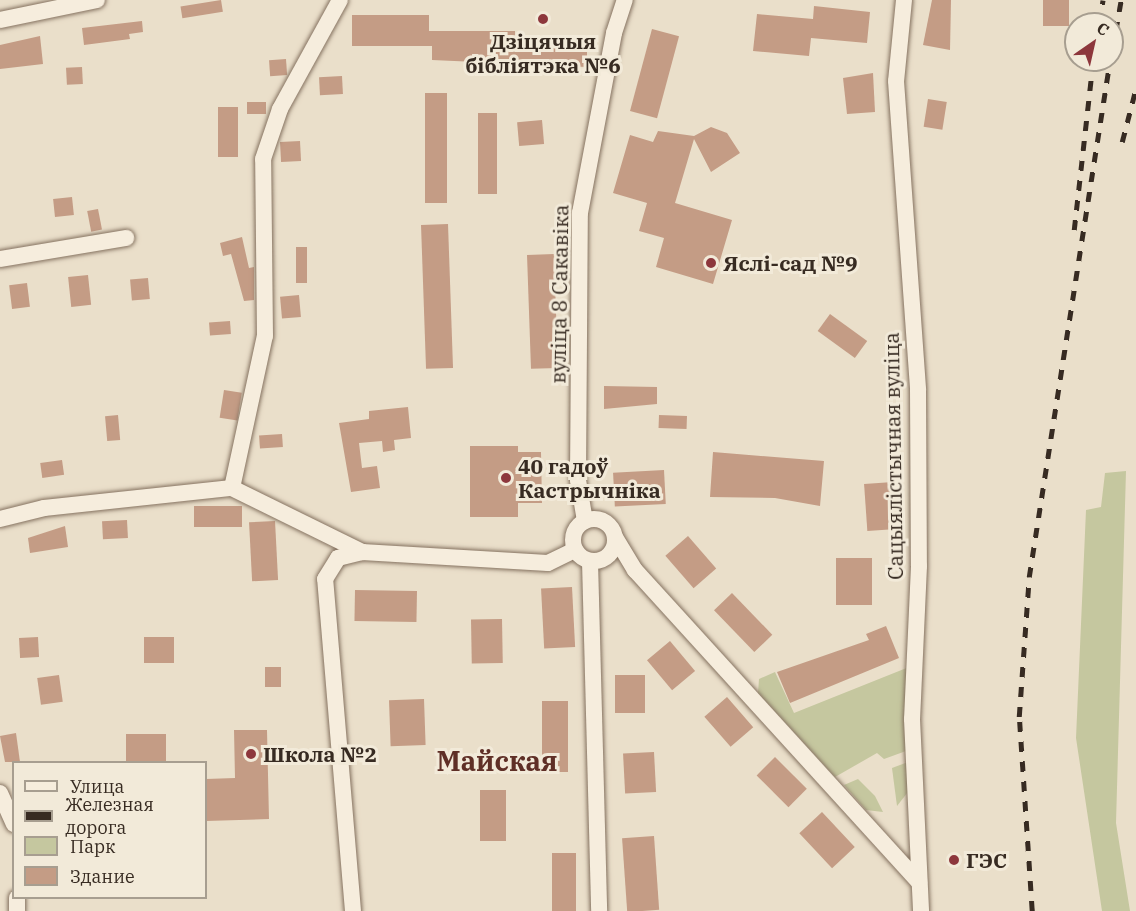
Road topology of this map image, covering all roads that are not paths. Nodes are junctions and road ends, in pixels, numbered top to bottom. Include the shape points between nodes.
1 (97, 0) edge
2 (340, 0) edge
3 (625, 0) edge
4 (904, 0) edge
5 (28, 7) edge
6 (0, 20) edge
7 (126, 238) dead end
8 (0, 259) edge
9 (232, 488) junction
10 (0, 519) edge
11 (585, 521) junction
12 (615, 537) junction
13 (575, 550) junction
14 (362, 552) junction
15 (594, 561) junction
16 (635, 570) junction
17 (0, 793) edge
18 (12, 820) edge
19 (919, 882) junction
20 (353, 911) edge
21 (599, 911) edge
22 (921, 911) edge

1 - 5 street
2 - 9 street via 280,109 263,159 265,336
3 - 11 street, вуліца 8 Сакавіка via 614,33 580,213 578,480
4 - 19 street, Сацыялістычная вуліца via 896,81 918,390 919,566 912,719
5 - 6 street
7 - 8 street
9 - 10 street via 44,508
9 - 14 street
11 - 12 street via 604,522
11 - 13 street via 573,537
12 - 15 street via 609,555
12 - 16 street
13 - 14 street via 548,563
13 - 15 street
14 - 20 street via 338,558 325,579
15 - 16 street
15 - 21 street
16 - 19 street
17 - 18 street
19 - 22 street, Сацыялістычная вуліца

